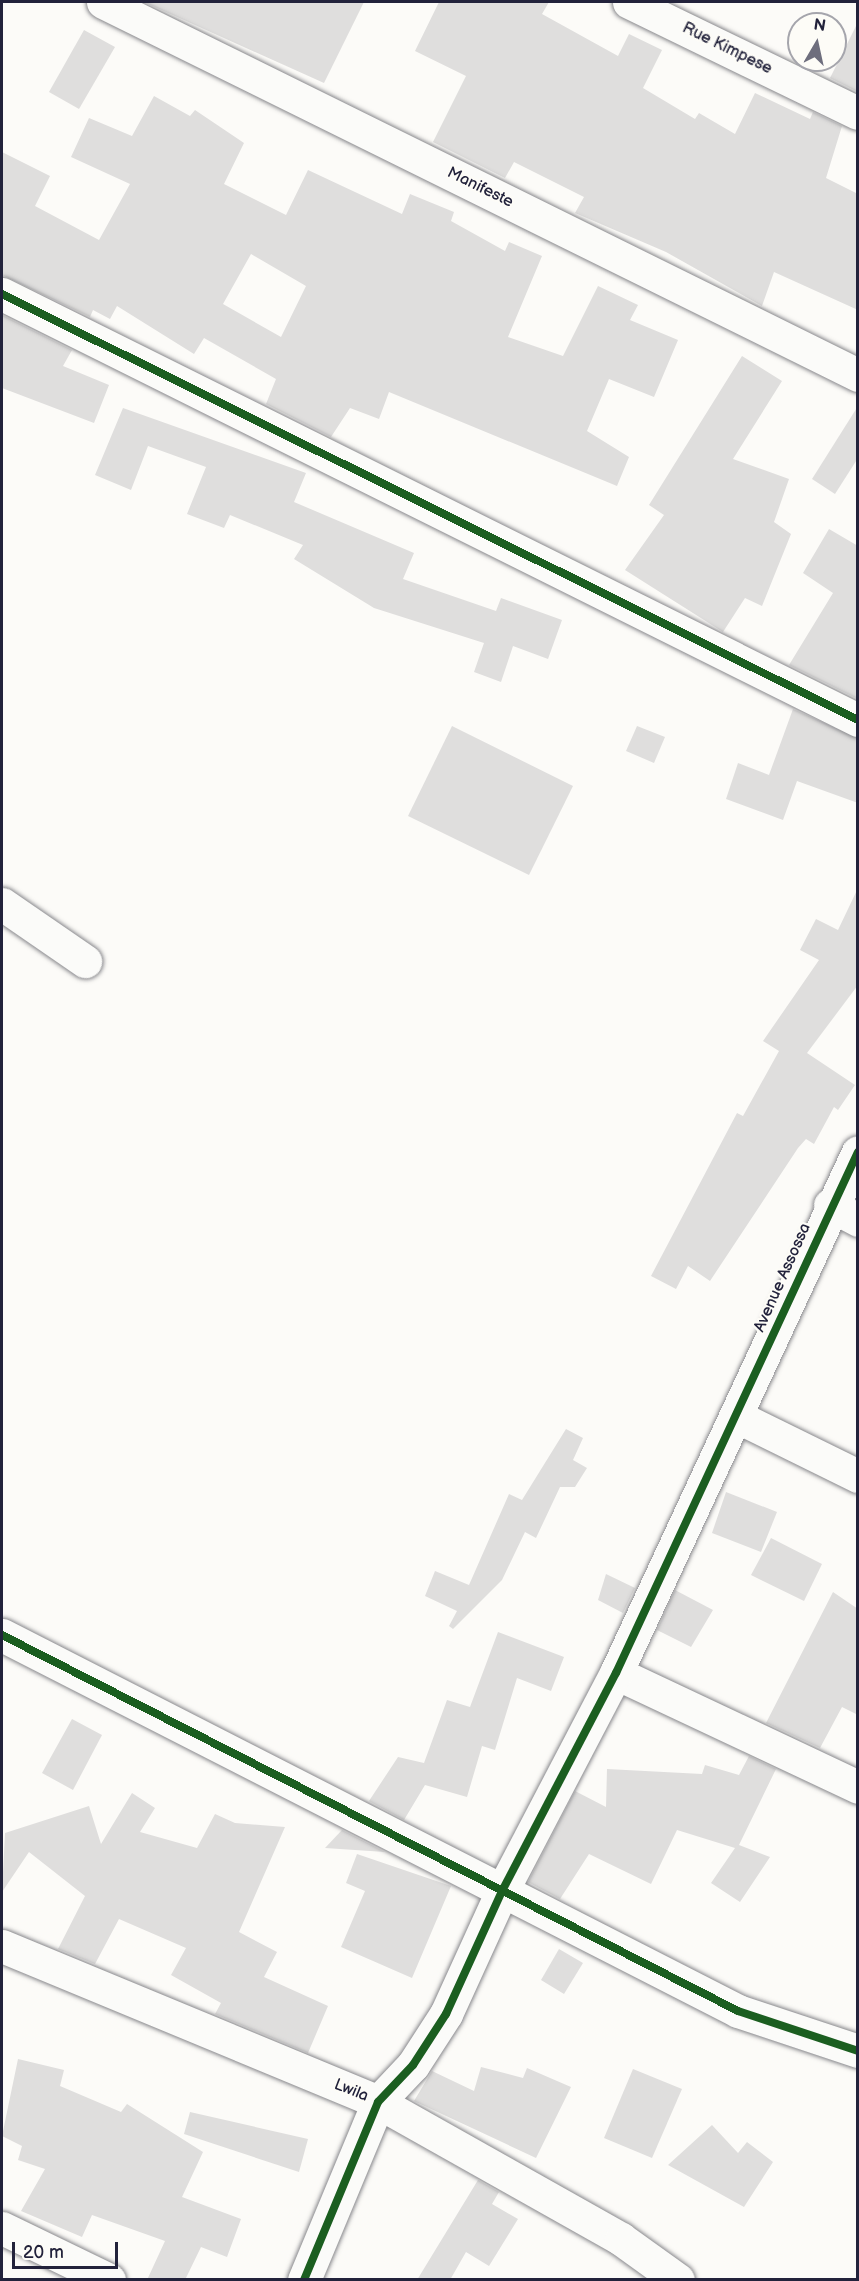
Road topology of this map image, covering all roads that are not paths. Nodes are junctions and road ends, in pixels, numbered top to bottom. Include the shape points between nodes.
1 (103, 2) edge
2 (629, 2) edge
3 (858, 113) edge
4 (2, 294) edge
5 (858, 375) edge
6 (858, 720) edge
7 (2, 904) edge
8 (84, 961) dead end
9 (858, 1152) edge
10 (844, 1213) edge
11 (736, 1416) junction
12 (858, 1476) edge
13 (2, 1635) edge
14 (616, 1673) junction
15 (858, 1787) edge
16 (502, 1891) junction
17 (2, 1947) edge
18 (858, 2051) edge
19 (378, 2102) junction
20 (2, 2229) edge
21 (109, 2280) edge
22 (304, 2280) edge
23 (678, 2280) edge

1 - 5 street, Manifeste
2 - 3 street, Rue Kimpese
4 - 6 street
7 - 8 street
9 - 10 street, Avenue Assossa
10 - 11 street, Avenue Assossa
11 - 12 street
11 - 14 street, Avenue Assossa
13 - 16 street
14 - 15 street
14 - 16 street, Avenue Assossa
16 - 18 street via 738,2011
16 - 19 street, Avenue Assossa via 446,2014 413,2065
17 - 19 street, Lwila
19 - 22 street
19 - 23 street, Lwila via 621,2239
20 - 21 street

